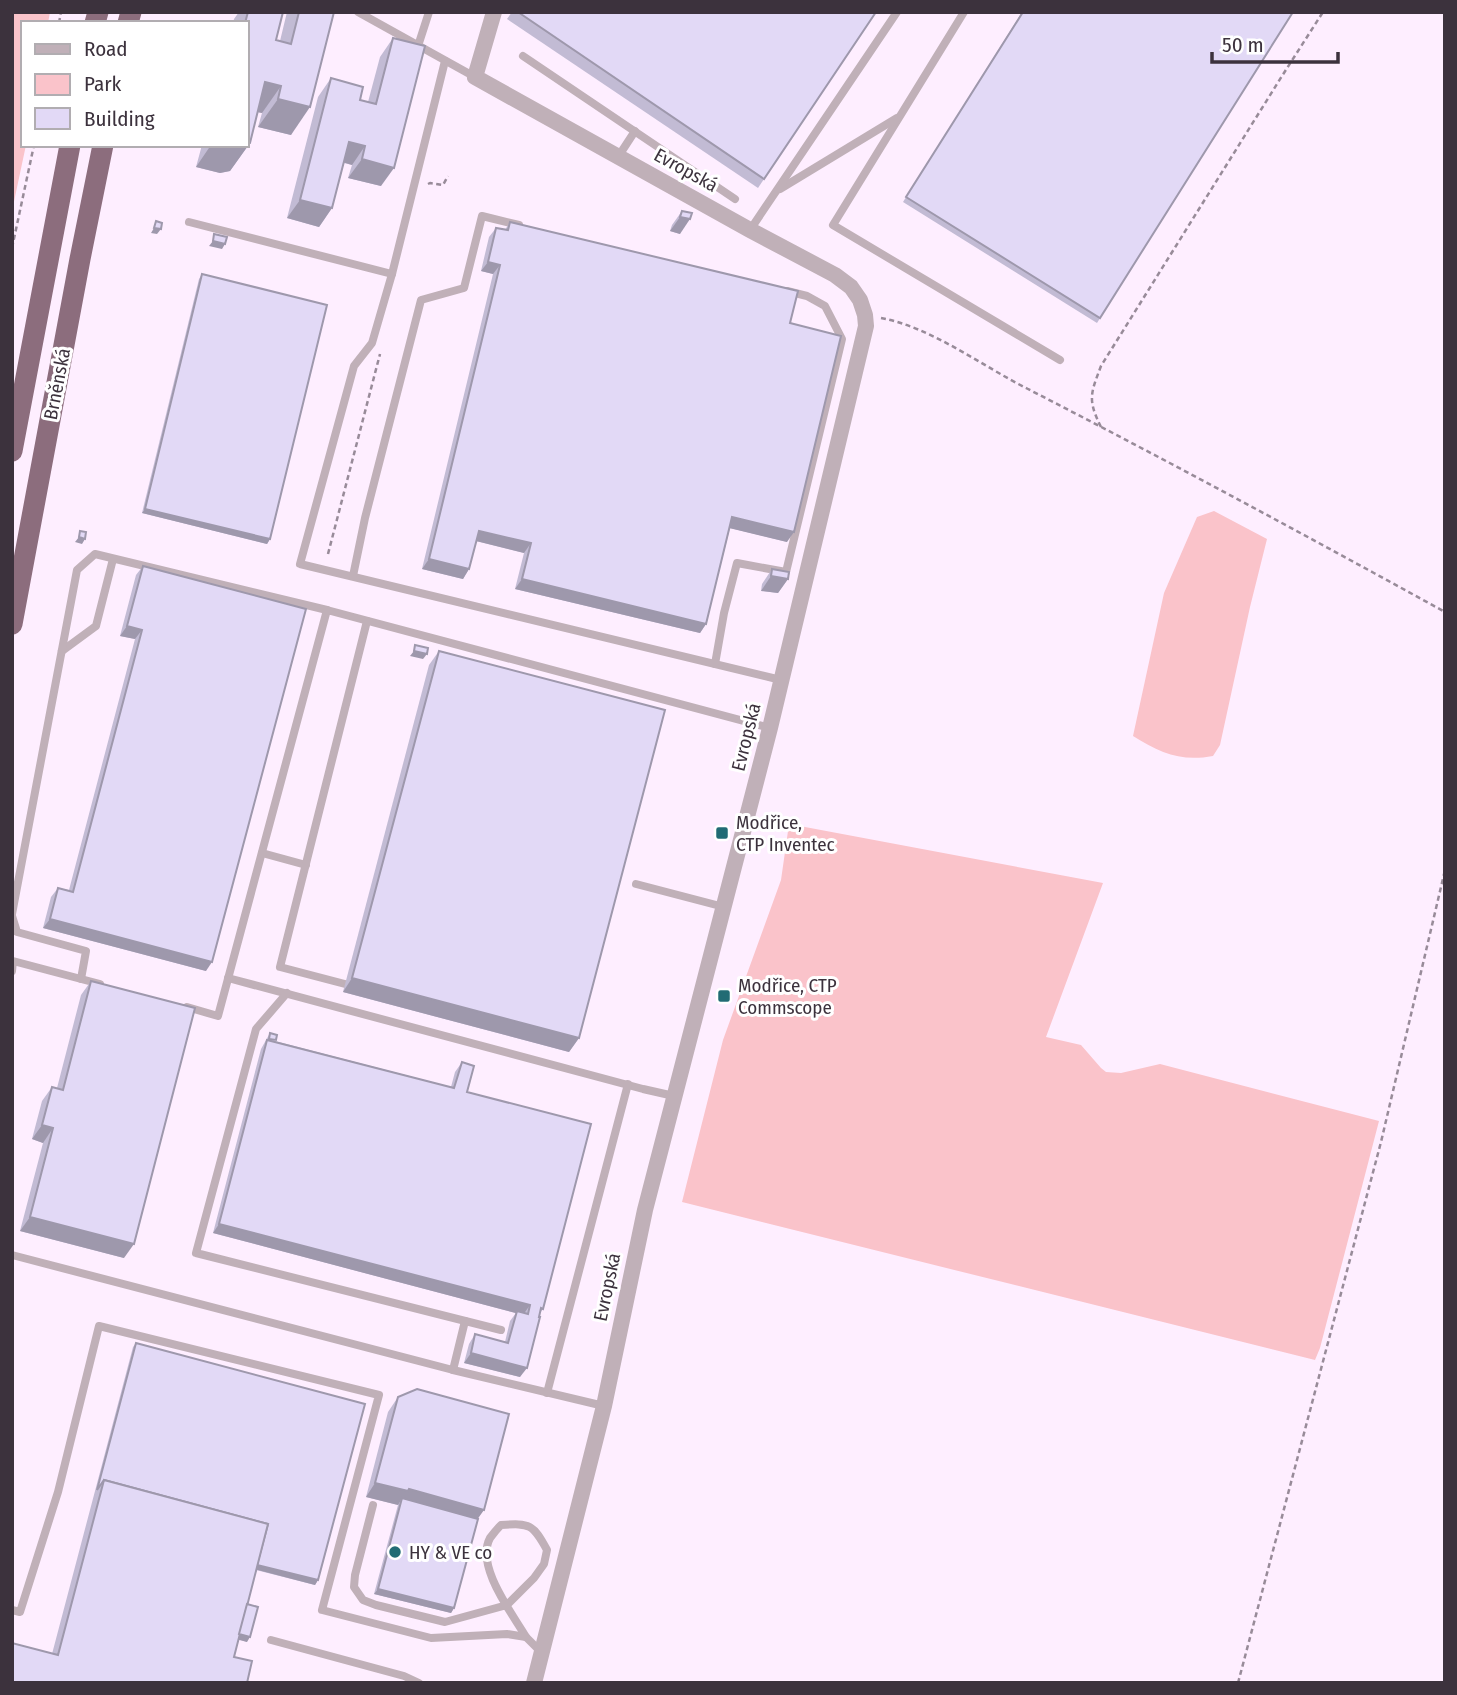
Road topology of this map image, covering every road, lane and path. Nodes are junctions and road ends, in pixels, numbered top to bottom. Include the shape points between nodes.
1 (358, 12) edge
2 (429, 12) edge
3 (494, 12) edge
4 (897, 12) edge
5 (964, 12) edge
6 (1323, 12) edge
7 (418, 46) junction
8 (523, 56) dead end
9 (445, 61) junction
10 (475, 78) junction
11 (900, 116) junction
12 (635, 131) junction
13 (34, 147) edge
14 (70, 147) edge
15 (103, 147) edge
16 (618, 157) junction
17 (448, 176) dead end
18 (422, 188) dead end
19 (778, 191) junction
20 (735, 199) dead end
21 (189, 222) dead end
22 (522, 226) edge
23 (750, 230) junction
24 (12, 248) edge
25 (392, 274) junction
26 (780, 290) edge
27 (865, 315) junction
28 (382, 346) dead end
29 (1059, 360) dead end
30 (1101, 427) junction
31 (12, 451) edge
32 (328, 554) dead end
33 (113, 559) junction
34 (354, 576) junction
35 (327, 610) junction
36 (1445, 612) edge
37 (368, 621) junction
38 (12, 624) edge
39 (62, 651) junction
40 (715, 664) junction
41 (782, 680) junction
42 (770, 728) junction
43 (262, 853) junction
44 (306, 865) junction
45 (1445, 870) edge
46 (636, 884) dead end
47 (724, 906) junction
48 (12, 915) edge
49 (17, 932) junction
50 (12, 940) edge
51 (13, 958) edge
52 (12, 971) edge
53 (228, 978) junction
54 (81, 979) junction
55 (345, 984) dead end
56 (106, 986) edge
57 (287, 993) junction
58 (181, 1006) edge
59 (628, 1084) junction
60 (674, 1096) junction
61 (12, 1255) edge
62 (465, 1321) junction
63 (501, 1330) dead end
64 (453, 1370) junction
65 (547, 1393) junction
66 (604, 1406) junction
67 (373, 1505) dead end
68 (507, 1605) junction
69 (12, 1610) edge
70 (526, 1637) junction
71 (271, 1640) dead end
72 (542, 1653) junction
73 (417, 1682) edge
74 (534, 1683) edge
75 (1238, 1683) edge

1 - 7 lane
2 - 7 lane
3 - 10 street
4 - 19 lane
5 - 11 lane
6 - 30 path via 1101,366 1091,395
7 - 9 lane
8 - 12 lane
9 - 10 lane
9 - 25 lane
10 - 16 street, Evropská
11 - 19 lane
11 - 29 lane via 833,225
12 - 16 lane
12 - 20 lane
13 - 24 path
14 - 31 highway, Brněnská
15 - 38 highway, Brněnská
16 - 23 street, Evropská
17 - 18 path via 443,186 430,183
19 - 23 lane
21 - 25 lane
22 - 34 lane via 482,216 464,288 421,300
23 - 27 street, Evropská via 835,275 851,287
25 - 34 lane via 372,345 354,366 300,564
26 - 40 lane via 825,306 842,339 786,572 737,563
27 - 30 path via 924,332
27 - 41 street, Evropská via 860,354
28 - 32 path
30 - 36 path
33 - 35 lane
33 - 39 lane via 96,626
33 - 39 lane via 95,554 77,570
34 - 40 lane
35 - 37 lane
35 - 43 lane
37 - 42 lane
37 - 44 lane
39 - 48 lane
40 - 41 lane
41 - 42 street, Evropská
42 - 47 street, Evropská
43 - 44 lane
43 - 53 lane
44 - 55 lane via 280,967
45 - 75 path via 1381,1142
46 - 47 lane
47 - 60 street, Evropská
48 - 49 lane
49 - 50 lane
49 - 54 lane via 86,951
51 - 52 lane
51 - 54 lane
53 - 57 lane
53 - 58 lane via 218,1016
54 - 56 lane
57 - 59 lane
57 - 62 lane via 256,1029 196,1253
59 - 60 lane
59 - 65 lane
60 - 66 street, Evropská
61 - 64 lane
62 - 63 lane
62 - 64 lane
64 - 65 lane
65 - 66 lane
66 - 72 street, Evropská
67 - 68 lane via 354,1587 363,1600 445,1622
68 - 68 lane via 485,1557 489,1539 501,1525 524,1524 538,1534 547,1550 534,1578
68 - 70 lane
69 - 70 lane via 20,1612 58,1492 99,1326 379,1395 322,1610 431,1637
70 - 72 lane
71 - 73 lane
72 - 74 street, Evropská

